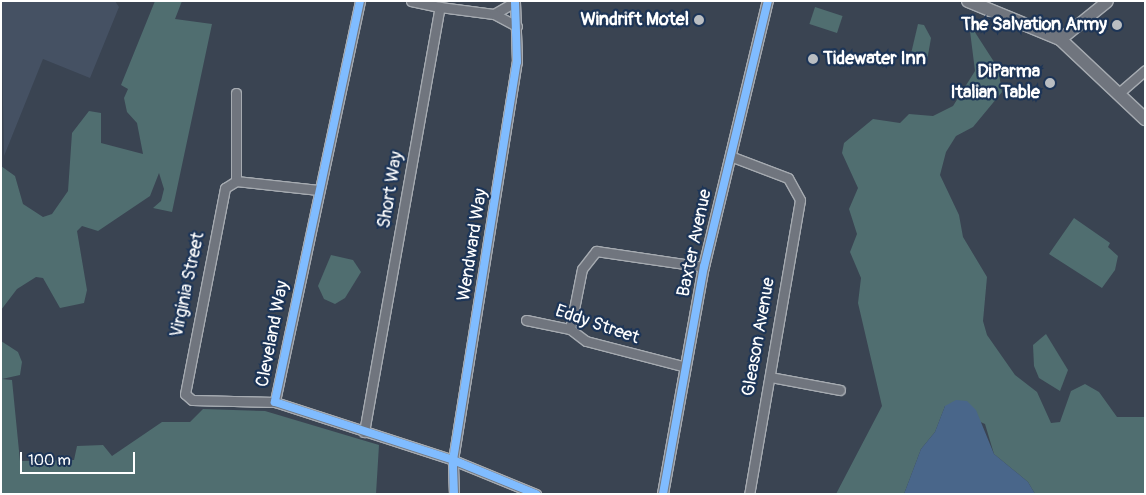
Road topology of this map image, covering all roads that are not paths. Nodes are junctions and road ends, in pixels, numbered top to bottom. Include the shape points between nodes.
1 (360, 1) edge
2 (410, 1) edge
3 (768, 1) edge
4 (968, 1) edge
5 (1107, 1) edge
6 (515, 2) edge
7 (440, 7) junction
8 (494, 14) junction
9 (517, 26) junction
10 (1060, 39) junction
11 (1145, 70) edge
12 (1120, 92) junction
13 (236, 93) dead end
14 (1145, 119) edge
15 (730, 156) junction
16 (236, 181) junction
17 (319, 190) junction
18 (704, 267) junction
19 (526, 320) dead end
20 (570, 329) junction
21 (686, 367) junction
22 (770, 377) junction
23 (840, 390) dead end
24 (275, 402) junction
25 (364, 432) junction
26 (453, 460) junction
27 (454, 494) edge
28 (536, 494) edge
29 (663, 494) edge
30 (749, 494) edge

1 - 17 street, Cleveland Way
2 - 7 street
3 - 15 street, Baxter Avenue
4 - 10 main road
5 - 10 main road
6 - 8 street
6 - 9 street, Wendward Way
7 - 8 street
7 - 25 street, Short Way
8 - 9 street
9 - 26 street, Wendward Way via 511,104
10 - 12 main road
11 - 12 street
12 - 14 main road
13 - 16 street
15 - 18 street, Baxter Avenue
15 - 22 street, Gleason Avenue via 777,173 796,187 800,200
16 - 17 street
16 - 24 street, Virginia Street via 225,188 185,394 192,400
17 - 24 street, Cleveland Way
18 - 20 street via 596,252 582,270
18 - 21 street, Baxter Avenue
19 - 20 street, Eddy Street
20 - 21 street, Eddy Street via 586,341
21 - 29 street, Baxter Avenue
22 - 23 street
22 - 30 street, Gleason Avenue
24 - 25 street, Cleveland Way
25 - 26 street, Cleveland Way
26 - 27 street, Wendward Way
26 - 28 street, Cleveland Way

